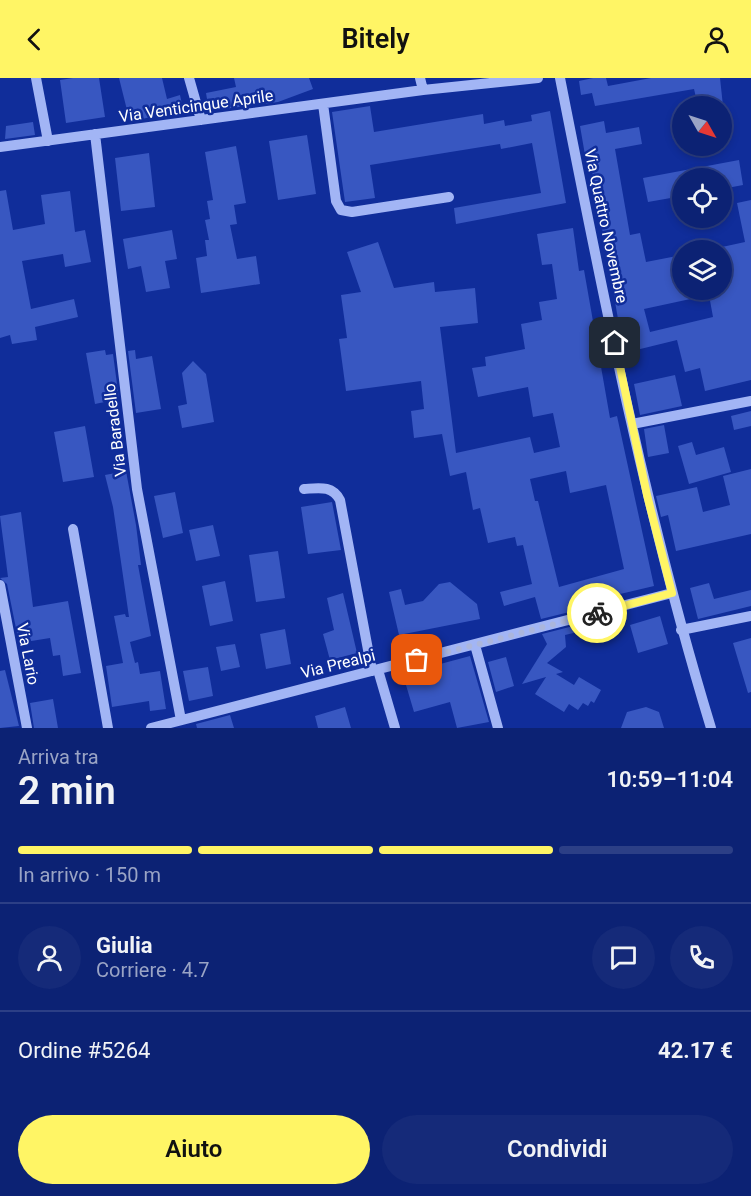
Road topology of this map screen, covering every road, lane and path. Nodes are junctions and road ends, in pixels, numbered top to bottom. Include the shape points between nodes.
1 (36, 78) edge
2 (189, 78) edge
3 (420, 78) edge
4 (538, 78) edge
5 (560, 78) edge
6 (423, 90) junction
7 (323, 104) junction
8 (201, 120) junction
9 (95, 134) junction
10 (48, 141) junction
11 (0, 147) edge
12 (449, 196) dead end
13 (751, 401) edge
14 (632, 424) junction
15 (304, 489) dead end
16 (73, 529) dead end
17 (0, 585) edge
18 (672, 593) junction
19 (751, 616) edge
20 (681, 630) junction
21 (475, 645) junction
22 (375, 670) junction
23 (181, 720) junction
24 (195, 723) edge
25 (27, 728) edge
26 (108, 728) edge
27 (151, 728) edge
28 (395, 728) edge
29 (498, 728) edge
30 (711, 728) edge

1 - 10 street
2 - 8 street
3 - 6 street
4 - 6 street, Via Venticinque Aprile
5 - 14 street, Via Quattro Novembre
6 - 7 street, Via Venticinque Aprile
7 - 8 street, Via Venticinque Aprile
7 - 12 street via 336,201 341,210 352,212
8 - 9 street, Via Venticinque Aprile
9 - 10 street, Via Venticinque Aprile
9 - 23 street, Via Baradello via 137,489
10 - 11 street, Via Venticinque Aprile
13 - 14 street
14 - 18 street, Via Quattro Novembre
15 - 22 street via 326,488 340,500
16 - 26 street
17 - 25 street, Via Lario
18 - 20 street, Via Quattro Novembre
18 - 21 street, Via Prealpi
19 - 20 street
20 - 30 street, Via Quattro Novembre
21 - 22 street, Via Prealpi
21 - 29 street
22 - 24 street, Via Prealpi
22 - 28 street
23 - 24 street, Via Prealpi
23 - 27 street, Via Prealpi

